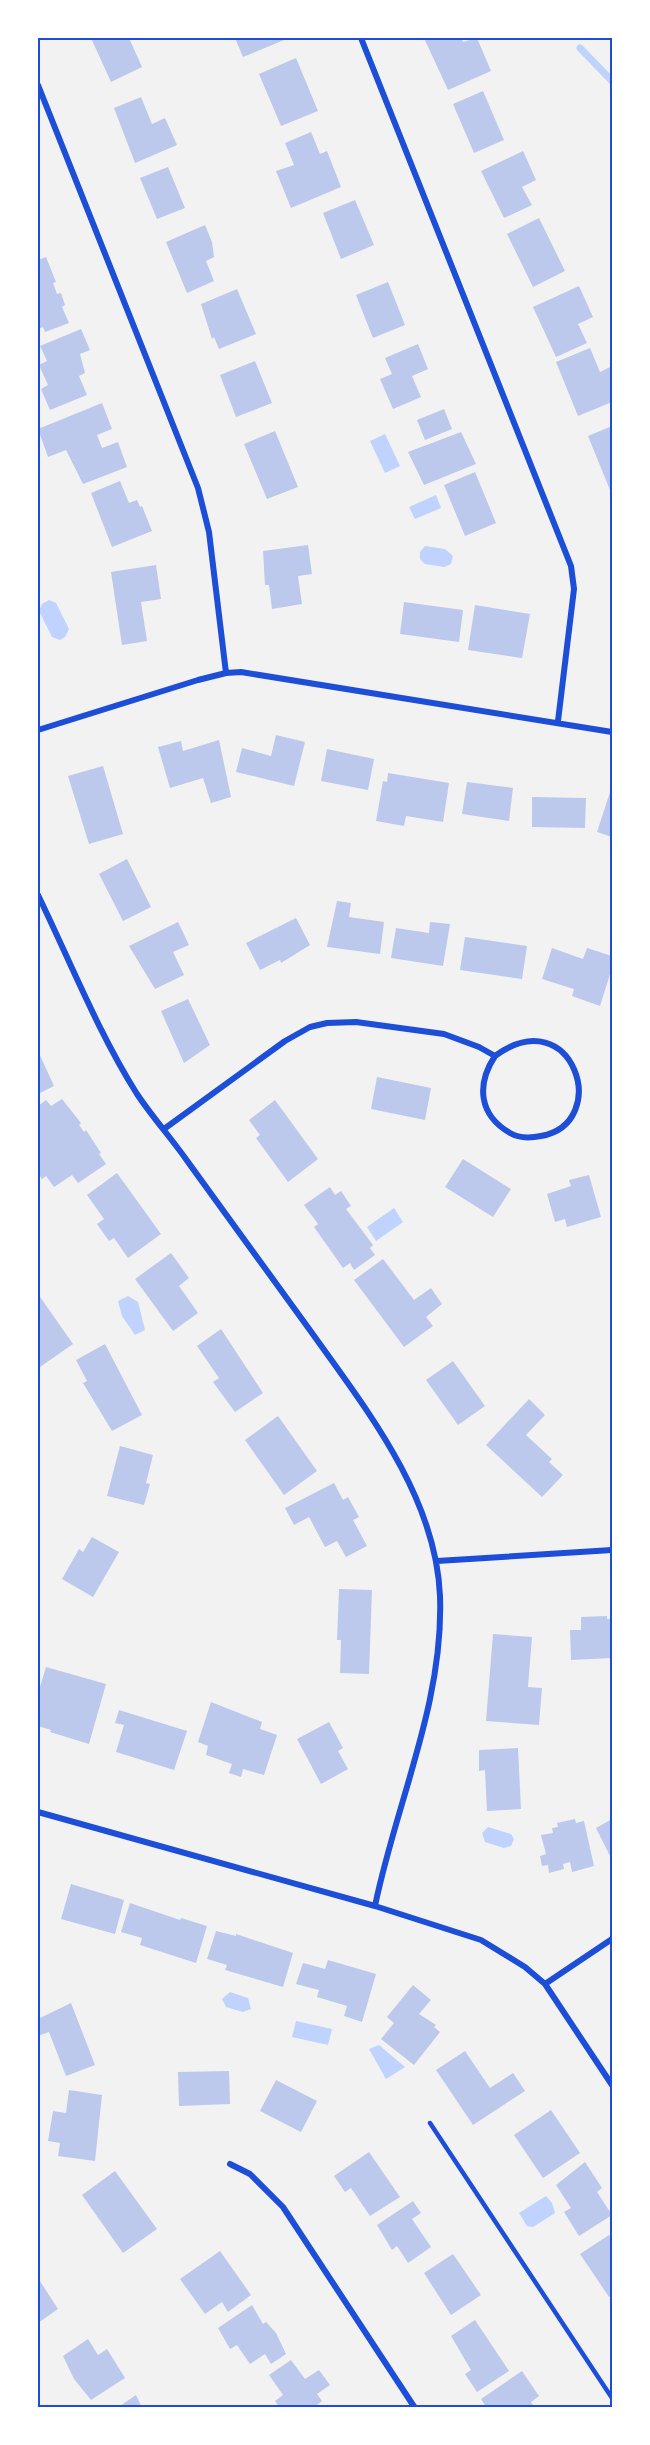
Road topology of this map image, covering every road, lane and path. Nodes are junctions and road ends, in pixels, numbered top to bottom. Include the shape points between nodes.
1 (362, 38) edge
2 (38, 85) edge
3 (226, 673) junction
4 (558, 721) junction
5 (38, 730) edge
6 (612, 732) edge
7 (38, 895) edge
8 (495, 1056) junction
9 (164, 1130) junction
10 (612, 1550) edge
11 (437, 1561) junction
12 (38, 1812) edge
13 (375, 1906) junction
14 (612, 1939) edge
15 (545, 1984) junction
16 (612, 2085) edge
17 (430, 2123) dead end
18 (230, 2164) dead end
19 (612, 2398) edge
20 (415, 2408) edge

1 - 4 street via 571,566 574,597
2 - 3 street via 198,488 209,532
3 - 4 street via 258,674
3 - 5 street
4 - 6 street
7 - 9 street via 127,1077
8 - 8 street via 485,1070 482,1087 484,1104 499,1127 514,1136 531,1138 548,1135 568,1122 580,1090 578,1073 564,1054 544,1041 527,1040 510,1044
8 - 9 street via 444,1034 356,1022 327,1023 310,1027 285,1041
9 - 11 street via 393,1452
10 - 11 street
11 - 13 street via 440,1631 431,1699
12 - 13 street
13 - 15 street via 481,1940
14 - 15 street
15 - 16 street
17 - 19 lane
18 - 20 street via 250,2175 283,2206

